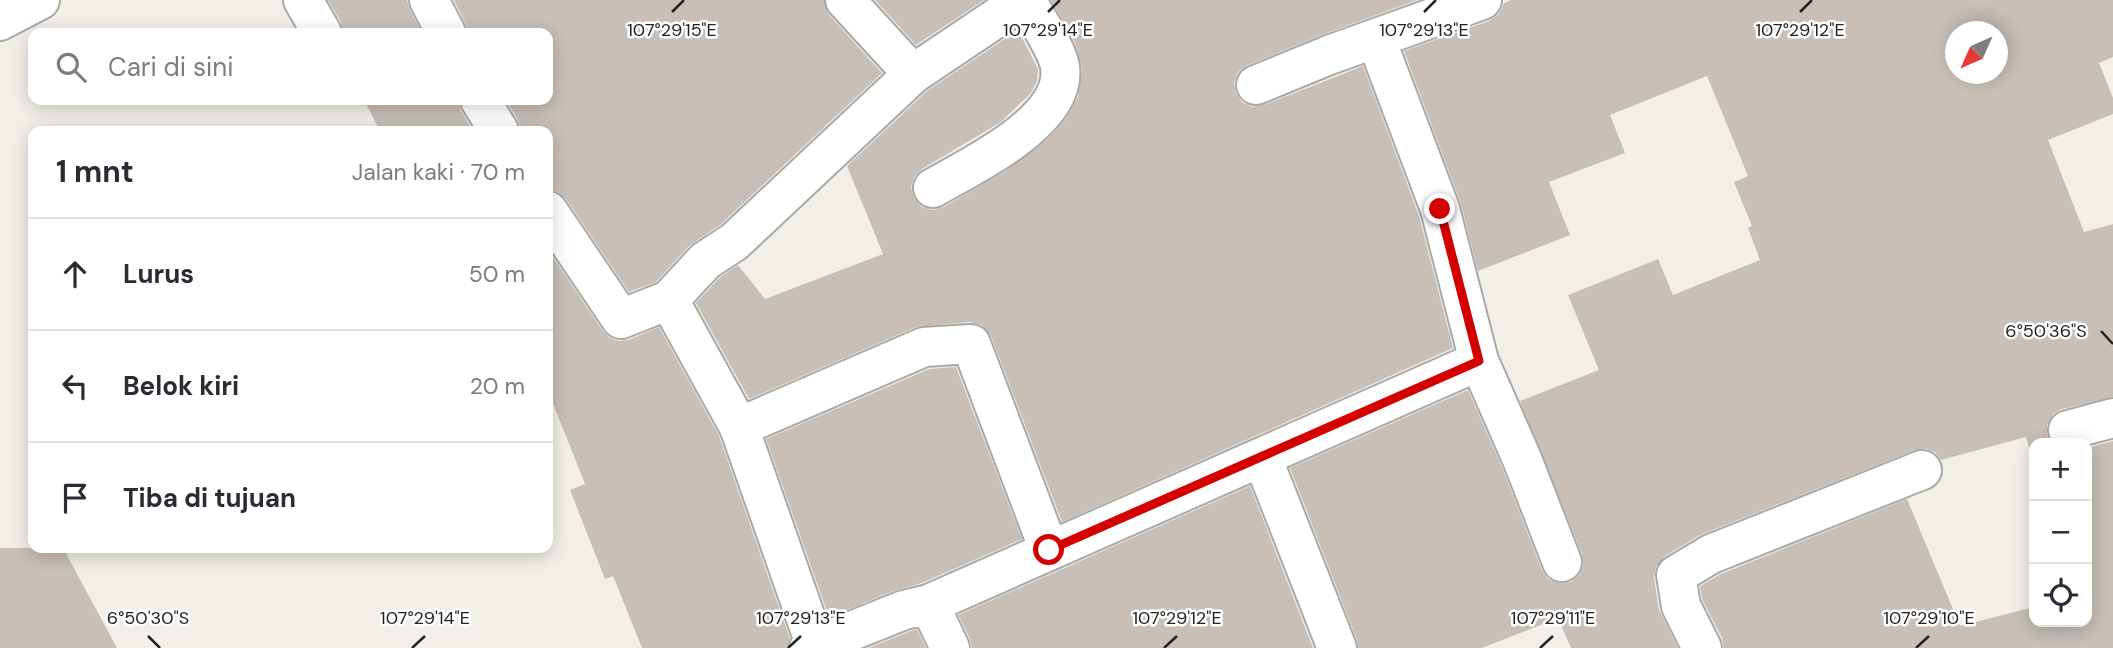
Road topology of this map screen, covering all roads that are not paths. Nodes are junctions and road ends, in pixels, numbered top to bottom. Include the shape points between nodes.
1 (40, 0) edge
2 (303, 0) edge
3 (429, 0) edge
4 (845, 0) edge
5 (1025, 0) edge
6 (1482, 0) edge
7 (0, 20) edge
8 (318, 28) edge
9 (443, 28) edge
10 (1376, 39) junction
11 (913, 74) junction
12 (1256, 85) dead end
13 (483, 105) edge
14 (496, 126) edge
15 (933, 188) dead end
16 (553, 218) edge
17 (669, 300) junction
18 (1479, 361) junction
19 (2113, 418) edge
20 (739, 427) junction
21 (2068, 430) dead end
22 (1262, 457) junction
23 (1922, 470) dead end
24 (1049, 550) junction
25 (1562, 562) dead end
26 (929, 604) junction
27 (812, 646) edge
28 (950, 648) edge
29 (1338, 648) edge
30 (1702, 648) edge

1 - 7 street
2 - 8 street
3 - 9 street
4 - 11 street
5 - 11 street
5 - 15 street via 1060,64 1059,87 1033,125
6 - 10 street
10 - 12 street
10 - 18 street via 1440,209
11 - 17 street via 734,242 705,261
13 - 14 street
16 - 17 street via 621,319
17 - 20 street
18 - 22 street
18 - 25 street
19 - 21 street
20 - 24 street via 924,346 971,344
20 - 27 street
22 - 24 street
22 - 29 street
23 - 30 street via 1711,554 1676,575 1681,606
24 - 26 street
26 - 27 street
26 - 28 street

